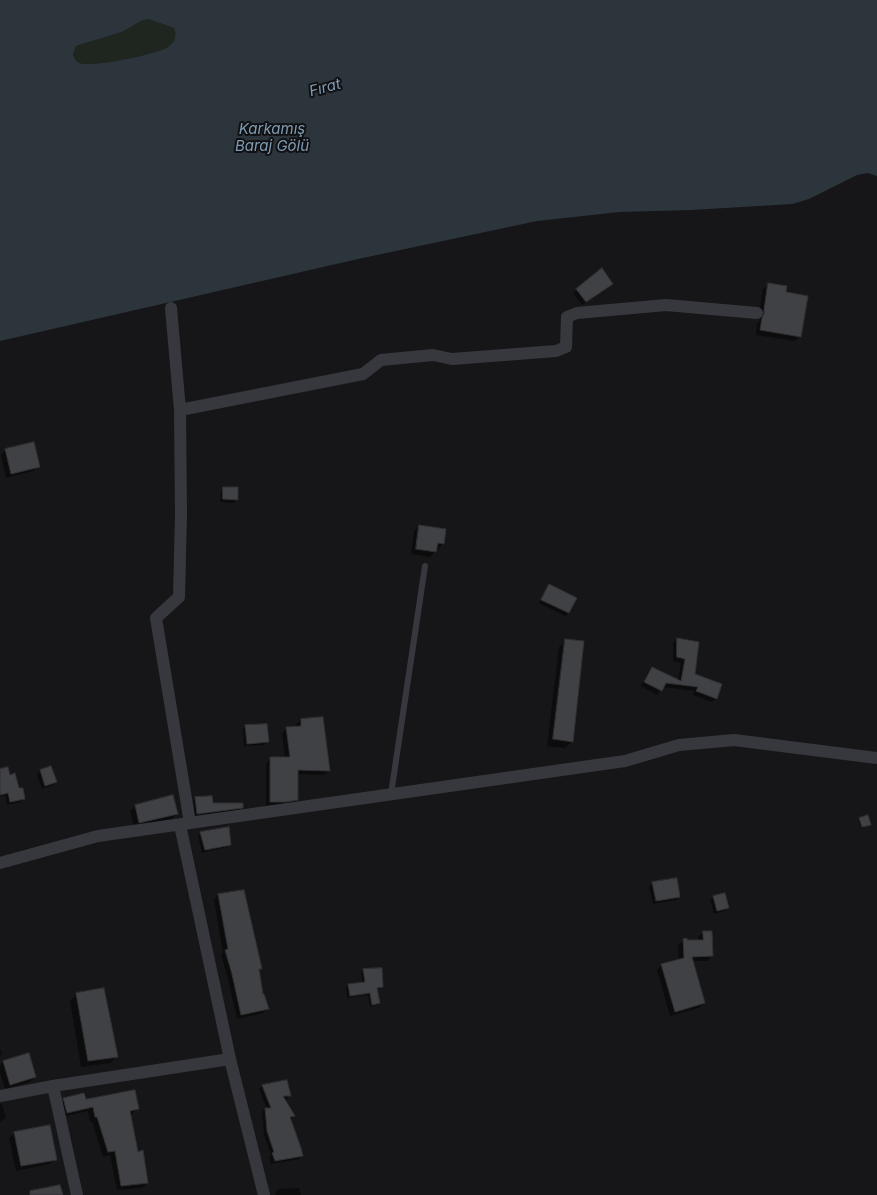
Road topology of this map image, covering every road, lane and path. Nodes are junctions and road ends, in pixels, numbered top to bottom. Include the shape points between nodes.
1 (171, 308) dead end
2 (757, 313) dead end
3 (180, 410) junction
4 (425, 566) dead end
5 (877, 758) edge
6 (391, 794) junction
7 (185, 824) junction
8 (0, 863) edge
9 (230, 1059) junction
10 (53, 1086) junction
11 (0, 1096) edge
12 (77, 1195) edge
13 (264, 1195) edge

1 - 3 street
2 - 3 street via 666,305 578,313 568,316 566,347 556,351 452,359 433,355 380,360 363,374
3 - 7 street via 179,597 156,618
4 - 6 lane
5 - 6 street via 734,740 679,745 625,761
6 - 7 street
7 - 8 street via 98,836
7 - 9 street
9 - 10 street
9 - 13 street
10 - 11 street
10 - 12 street

